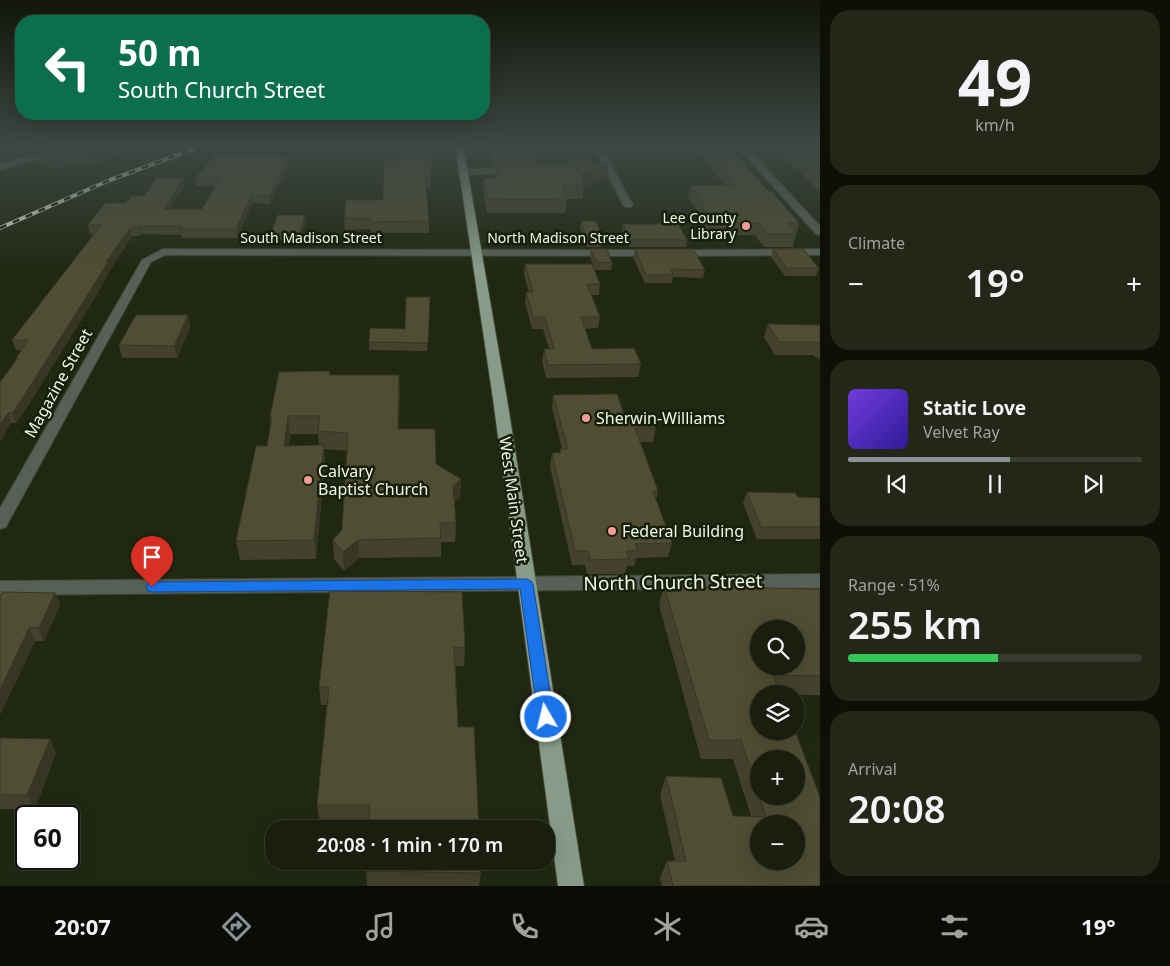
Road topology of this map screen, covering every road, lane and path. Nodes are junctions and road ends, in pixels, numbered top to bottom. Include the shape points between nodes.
1 (464, 185) edge
2 (617, 185) edge
3 (777, 185) edge
4 (628, 205) dead end
5 (820, 232) edge
6 (820, 252) edge
7 (476, 253) junction
8 (147, 260) joint
9 (0, 523) edge
10 (820, 581) edge
11 (526, 584) junction
12 (0, 588) edge
13 (571, 886) edge

1 - 7 main road, West Main Street
2 - 4 street
3 - 5 street
6 - 7 street, North Madison Street
7 - 8 street, South Madison Street via 163,252
7 - 11 main road, West Main Street
8 - 9 street, Magazine Street
10 - 11 street, North Church Street
11 - 12 street, North Church Street
11 - 13 main road, West Main Street

